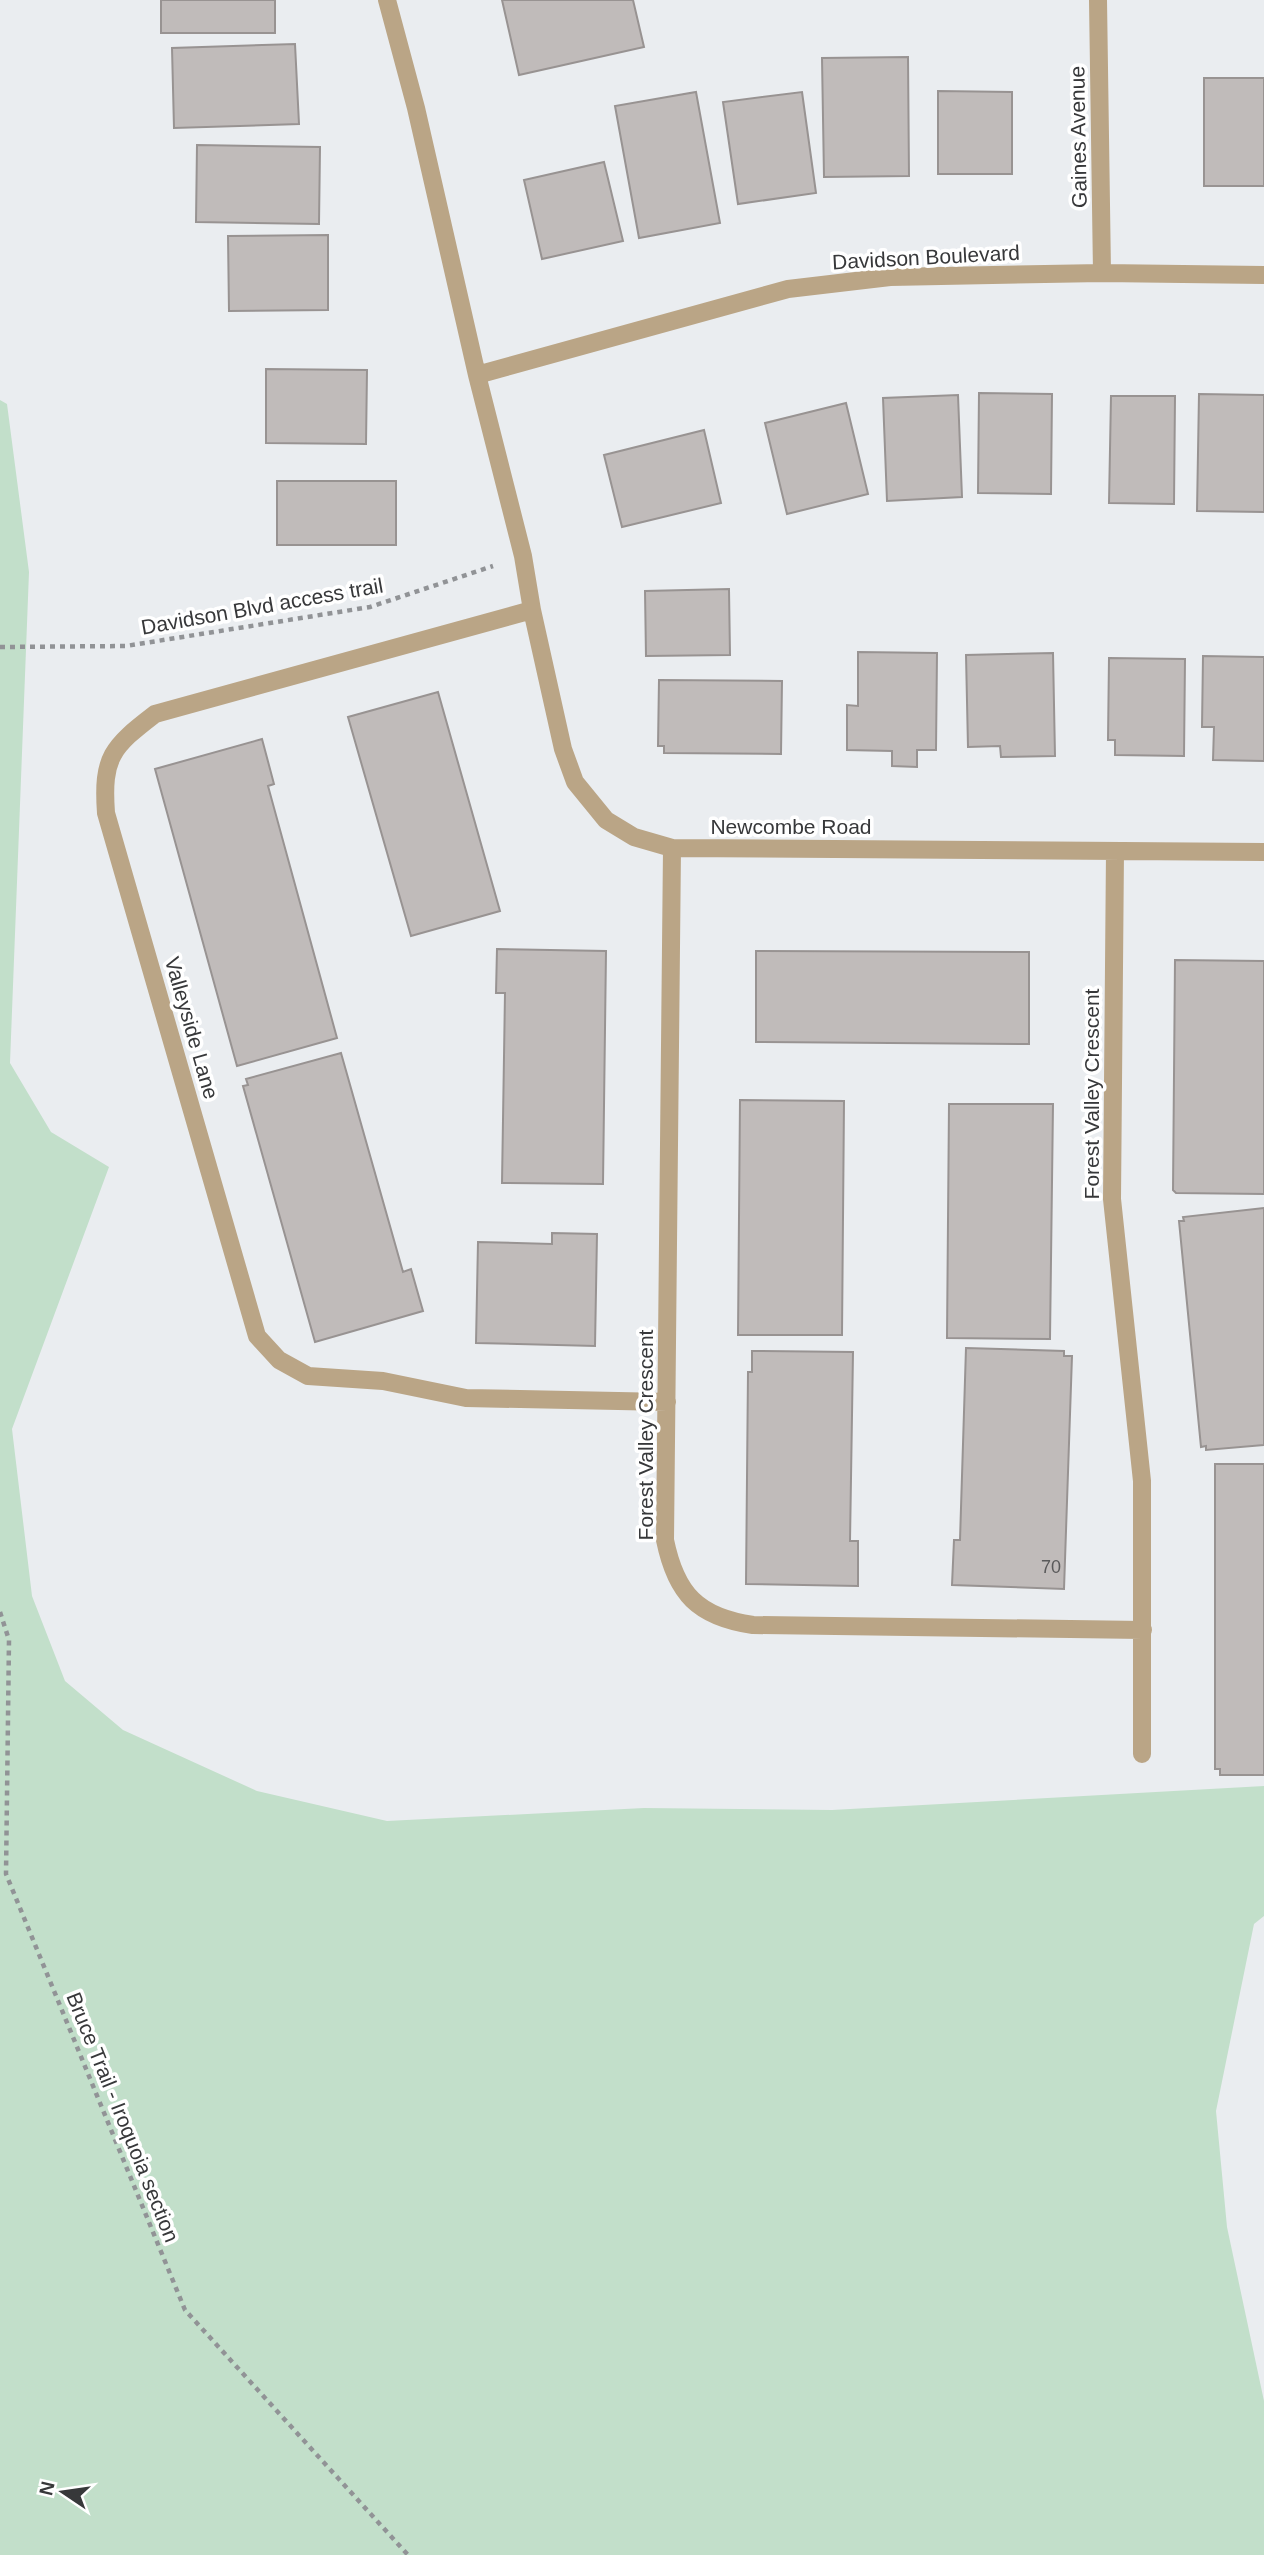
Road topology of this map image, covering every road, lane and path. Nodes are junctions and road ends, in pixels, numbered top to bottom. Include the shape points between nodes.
1 (387, 0) edge
2 (1098, 0) edge
3 (1102, 272) junction
4 (1264, 275) edge
5 (477, 375) junction
6 (523, 556) junction
7 (532, 610) junction
8 (0, 647) edge
9 (671, 848) junction
10 (1115, 851) junction
11 (1264, 852) edge
12 (667, 1402) junction
13 (0, 1612) edge
14 (1143, 1630) junction
15 (1142, 1754) dead end
16 (408, 2555) edge

1 - 5 street
2 - 3 street, Gaines Avenue
3 - 4 street, Davidson Boulevard
3 - 5 street, Davidson Boulevard via 890,277 788,289
5 - 6 street
6 - 7 street, Newcombe Road
6 - 8 path, Davidson Blvd access trail via 370,607 126,646
7 - 9 street, Newcombe Road via 563,750 575,782 606,820 634,837
7 - 12 street, Valleyside Lane via 155,714 120,741 109,760 104,784 106,813 257,1336 279,1360 308,1376 383,1381 466,1398
9 - 10 street, Newcombe Road
9 - 12 street, Forest Valley Crescent
10 - 11 street, Newcombe Road
10 - 14 street, Forest Valley Crescent via 1112,1199 1142,1481
12 - 14 street, Forest Valley Crescent via 666,1540 671,1570 685,1593 704,1610 727,1621 753,1625
13 - 16 path, Bruce Trail - Iroquoia section via 9,1640 6,1874 185,2311
14 - 15 street, Forest Valley Crescent

